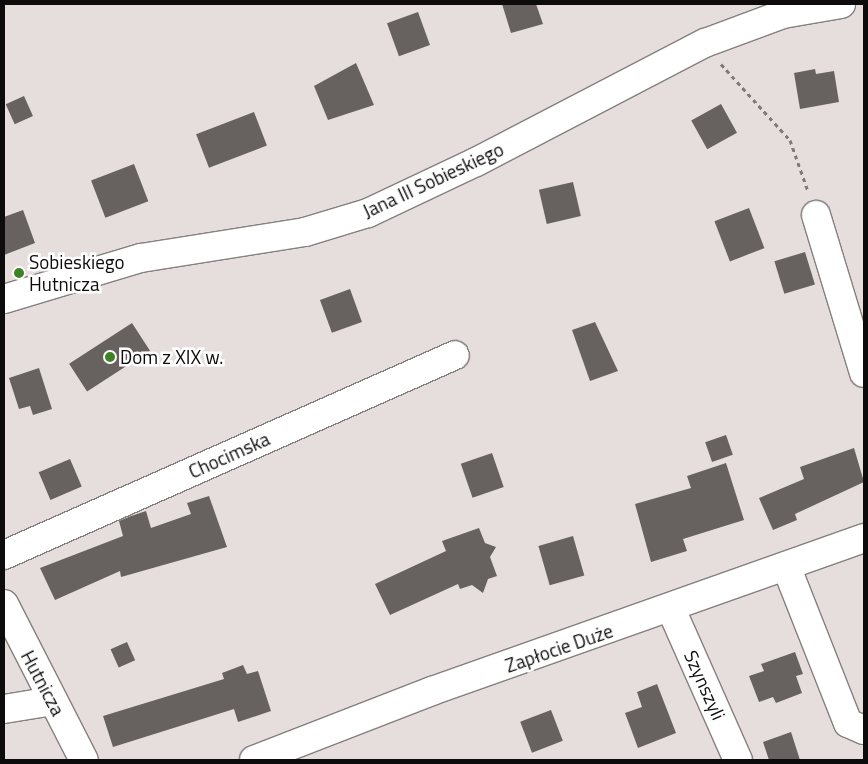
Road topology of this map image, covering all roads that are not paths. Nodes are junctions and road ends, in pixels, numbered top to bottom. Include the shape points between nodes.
1 (841, 4) edge
2 (816, 215) road end
3 (4, 299) edge
4 (455, 355) dead end
5 (864, 373) edge
6 (864, 538) edge
7 (4, 555) edge
8 (786, 566) junction
9 (4, 604) edge
10 (671, 609) junction
11 (53, 701) junction
12 (4, 709) edge
13 (864, 730) edge
14 (84, 760) edge
15 (254, 760) edge
16 (738, 760) edge

1 - 3 street, Jana III Sobieskiego via 783,14 705,43 476,162 368,213 305,232 141,258
2 - 5 street
4 - 7 street, Chocimska
6 - 8 street, Zapłocie Duże
8 - 10 street, Zapłocie Duże
8 - 13 street via 848,723
9 - 11 street, Hutnicza
10 - 15 street, Zapłocie Duże via 432,691
10 - 16 street, Szynszyli
11 - 12 street
11 - 14 street, Hutnicza

